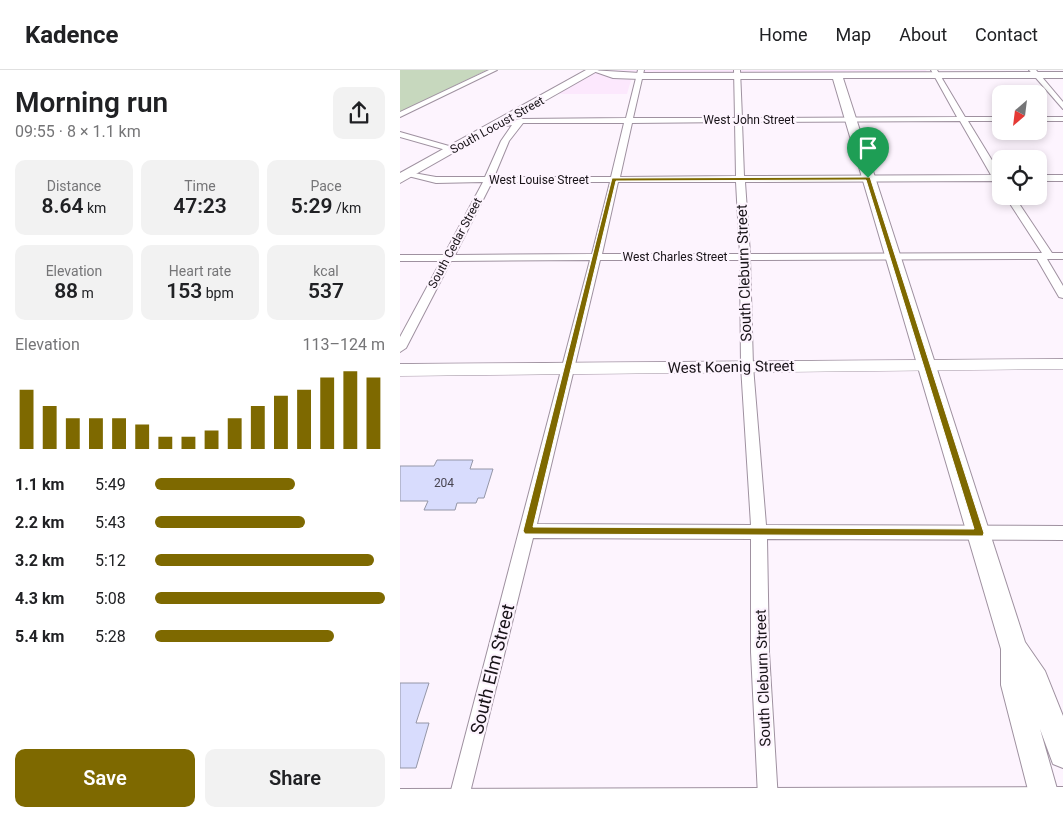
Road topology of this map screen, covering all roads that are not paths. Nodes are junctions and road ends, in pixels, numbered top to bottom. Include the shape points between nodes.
1 (494, 70) edge
2 (581, 70) edge
3 (594, 70) edge
4 (608, 70) edge
5 (935, 72) edge
6 (1034, 72) edge
7 (640, 73) edge
8 (737, 73) edge
9 (836, 73) edge
10 (621, 75) junction
11 (1063, 75) edge
12 (1063, 107) edge
13 (400, 115) edge
14 (520, 117) junction
15 (962, 119) junction
16 (992, 119) edge
17 (1048, 119) edge
18 (1063, 119) edge
19 (738, 120) junction
20 (850, 120) junction
21 (629, 121) junction
22 (400, 134) edge
23 (448, 148) junction
24 (992, 169) edge
25 (403, 175) edge
26 (868, 178) junction
27 (1047, 178) edge
28 (1063, 178) edge
29 (740, 179) junction
30 (488, 180) junction
31 (614, 180) junction
32 (992, 181) edge
33 (1014, 205) edge
34 (1045, 256) junction
35 (1063, 256) edge
36 (448, 257) junction
37 (595, 257) junction
38 (744, 257) junction
39 (892, 257) junction
40 (400, 258) edge
41 (1063, 295) edge
42 (400, 348) edge
43 (926, 364) junction
44 (1063, 364) edge
45 (747, 366) junction
46 (569, 369) junction
47 (400, 370) edge
48 (528, 531) junction
49 (759, 532) junction
50 (1063, 532) edge
51 (980, 533) junction
52 (1014, 649) junction
53 (1063, 754) edge
54 (400, 807) edge
55 (1053, 809) edge
56 (456, 812) edge
57 (768, 812) edge

1 - 13 street
2 - 23 main road, South Locust Street
3 - 10 main road
3 - 14 main road, South Locust Street
4 - 10 main road
5 - 6 main road
5 - 9 main road
5 - 15 street
6 - 11 main road
6 - 12 street
7 - 8 main road
7 - 10 main road
7 - 21 street
8 - 9 main road
8 - 19 street, South Cleburn Street
9 - 20 main road
14 - 21 street, West John Street
14 - 23 main road, South Locust Street
14 - 30 street, South Cedar Street
15 - 16 street, West John Street
15 - 20 street, West John Street
15 - 24 street
17 - 18 street
19 - 20 street, West John Street
19 - 21 street, West John Street
19 - 29 street, South Cleburn Street
20 - 26 main road
21 - 31 street
22 - 23 street
23 - 25 main road, South Locust Street
25 - 30 street, West Louise Street via 436,180
26 - 29 street, West Louise Street
26 - 32 street, West Louise Street
26 - 39 main road
27 - 28 street
29 - 31 street, West Louise Street
29 - 38 street, South Cleburn Street
30 - 31 street, West Louise Street
30 - 36 street, South Cedar Street
31 - 37 street
33 - 34 street
34 - 35 street, West Charles Street
34 - 39 street, West Charles Street
34 - 41 street
36 - 37 street, West Charles Street
36 - 40 street, West Charles Street
36 - 42 street, South Cedar Street
37 - 38 street, West Charles Street
37 - 46 street
38 - 39 street, West Charles Street
38 - 45 street, South Cleburn Street
39 - 43 main road
43 - 44 street, West Koenig Street
43 - 45 street, West Koenig Street
43 - 51 main road
45 - 46 street, West Koenig Street
45 - 49 street, South Cleburn Street
46 - 47 street, West Koenig Street
46 - 48 street, South Elm Street
48 - 49 street
48 - 56 street, South Elm Street
49 - 51 street
49 - 57 street, South Cleburn Street via 760,652
50 - 51 street
51 - 52 main road
52 - 53 main road via 1036,680
52 - 55 main road via 1014,685
54 - 56 highway
55 - 57 highway
56 - 57 highway

